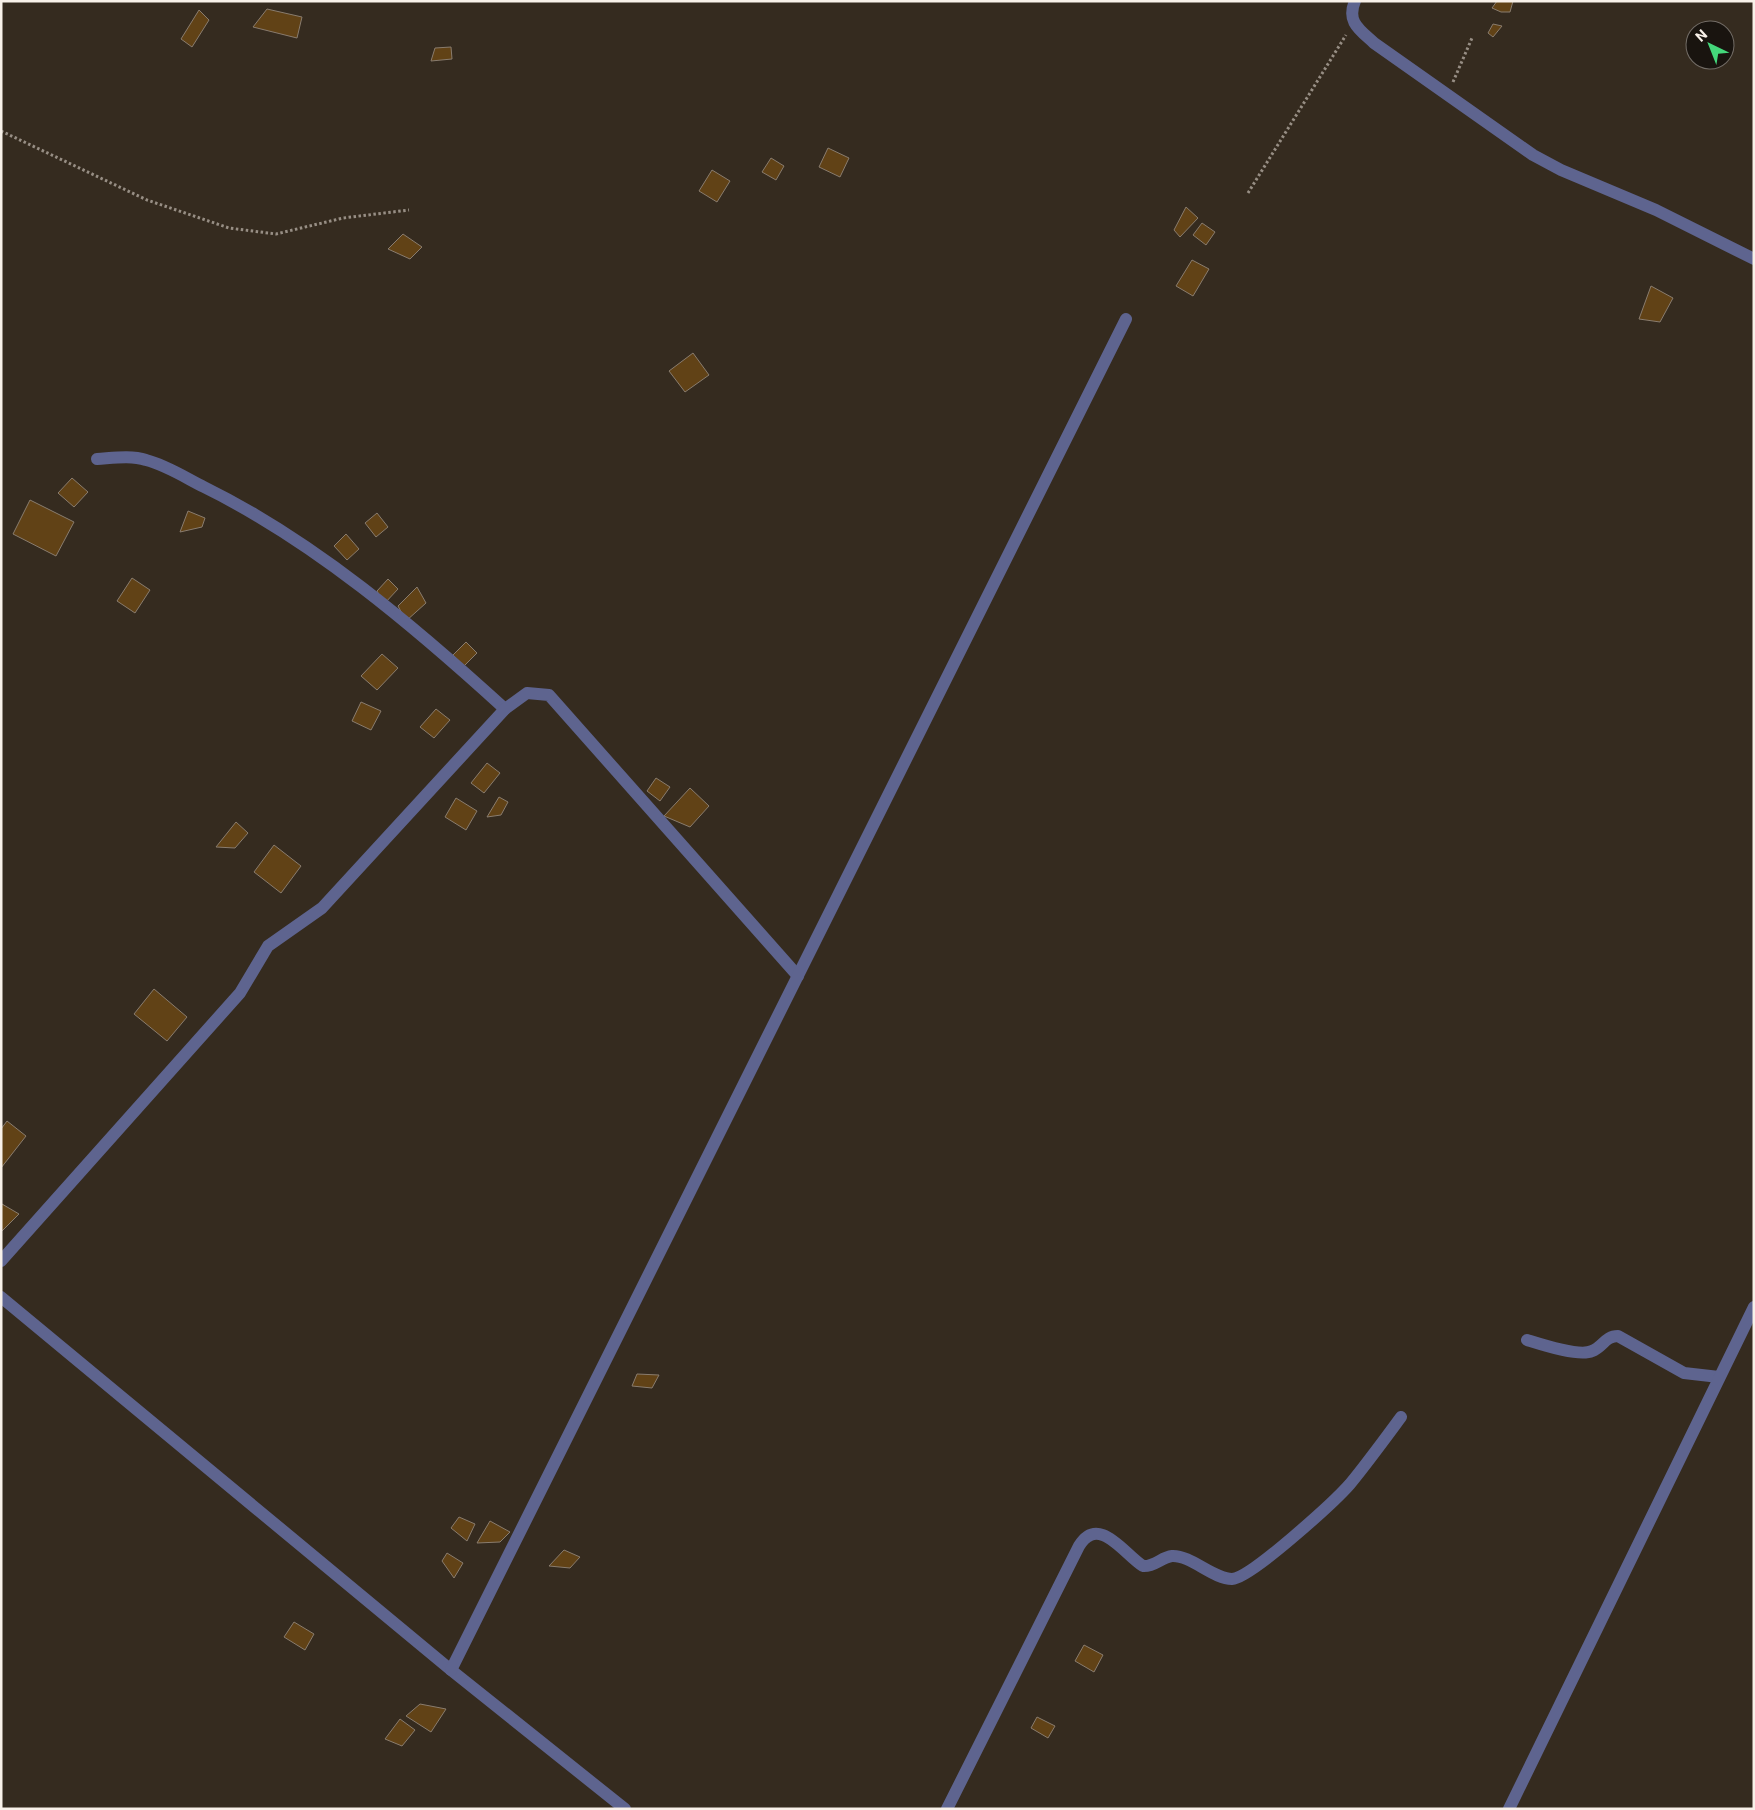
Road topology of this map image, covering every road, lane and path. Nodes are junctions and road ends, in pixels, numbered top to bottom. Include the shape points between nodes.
1 (1355, 1) edge
2 (1353, 24) junction
3 (1472, 38) dead end
4 (1447, 94) junction
5 (1, 131) edge
6 (1248, 193) dead end
7 (409, 210) dead end
8 (1754, 259) edge
9 (1126, 320) dead end
10 (97, 459) dead end
11 (505, 709) junction
12 (798, 976) junction
13 (1, 1261) edge
14 (1, 1297) edge
15 (1754, 1307) edge
16 (1526, 1340) dead end
17 (1719, 1377) junction
18 (1401, 1417) dead end
19 (451, 1670) junction
20 (625, 1809) edge
21 (947, 1809) edge
22 (1509, 1809) edge

1 - 2 street via 1351,15
2 - 4 street via 1374,43
2 - 6 path
3 - 4 path
4 - 8 street via 1561,170 1656,210
5 - 7 path via 147,200 229,228 276,234 343,218
9 - 12 street
10 - 11 street via 136,458 156,463 224,497 298,541 386,608
11 - 12 street via 527,693 549,695
11 - 13 street via 322,908 268,946 240,992
12 - 19 street
14 - 19 street
15 - 17 street
16 - 17 street via 1584,1353 1594,1351 1610,1337 1618,1336 1684,1373
17 - 22 street
18 - 21 street via 1335,1499 1242,1577 1227,1578 1176,1557 1144,1566 1107,1536 1099,1533 1087,1536 1079,1546
19 - 20 street

